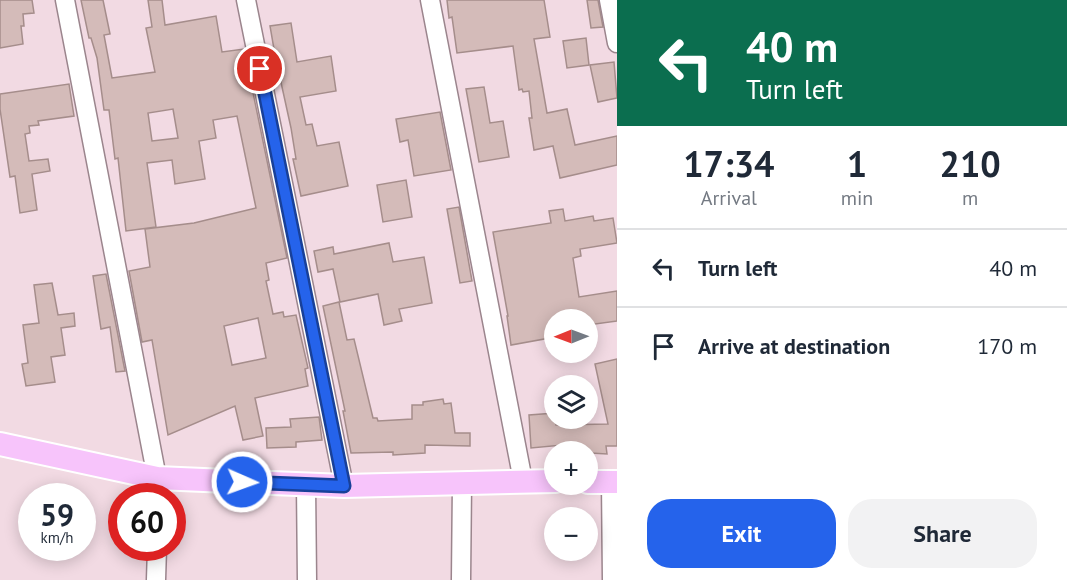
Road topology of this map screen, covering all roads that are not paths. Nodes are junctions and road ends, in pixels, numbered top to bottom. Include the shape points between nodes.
1 (65, 0) edge
2 (246, 0) edge
3 (430, 0) edge
4 (609, 0) edge
5 (617, 43) edge
6 (0, 444) edge
7 (523, 481) junction
8 (544, 481) edge
9 (598, 482) edge
10 (614, 482) edge
11 (142, 483) edge
12 (156, 483) edge
13 (462, 483) junction
14 (306, 485) junction
15 (344, 486) junction
16 (186, 487) edge
17 (157, 561) edge
18 (156, 580) edge
19 (306, 580) edge
20 (461, 580) edge
21 (612, 580) edge

1 - 12 street
2 - 15 street
3 - 7 street
4 - 5 street
6 - 11 main road
7 - 8 main road
7 - 13 main road
9 - 10 main road
10 - 21 street
13 - 15 main road
13 - 20 street
14 - 15 main road
14 - 16 main road
14 - 19 street
17 - 18 street

